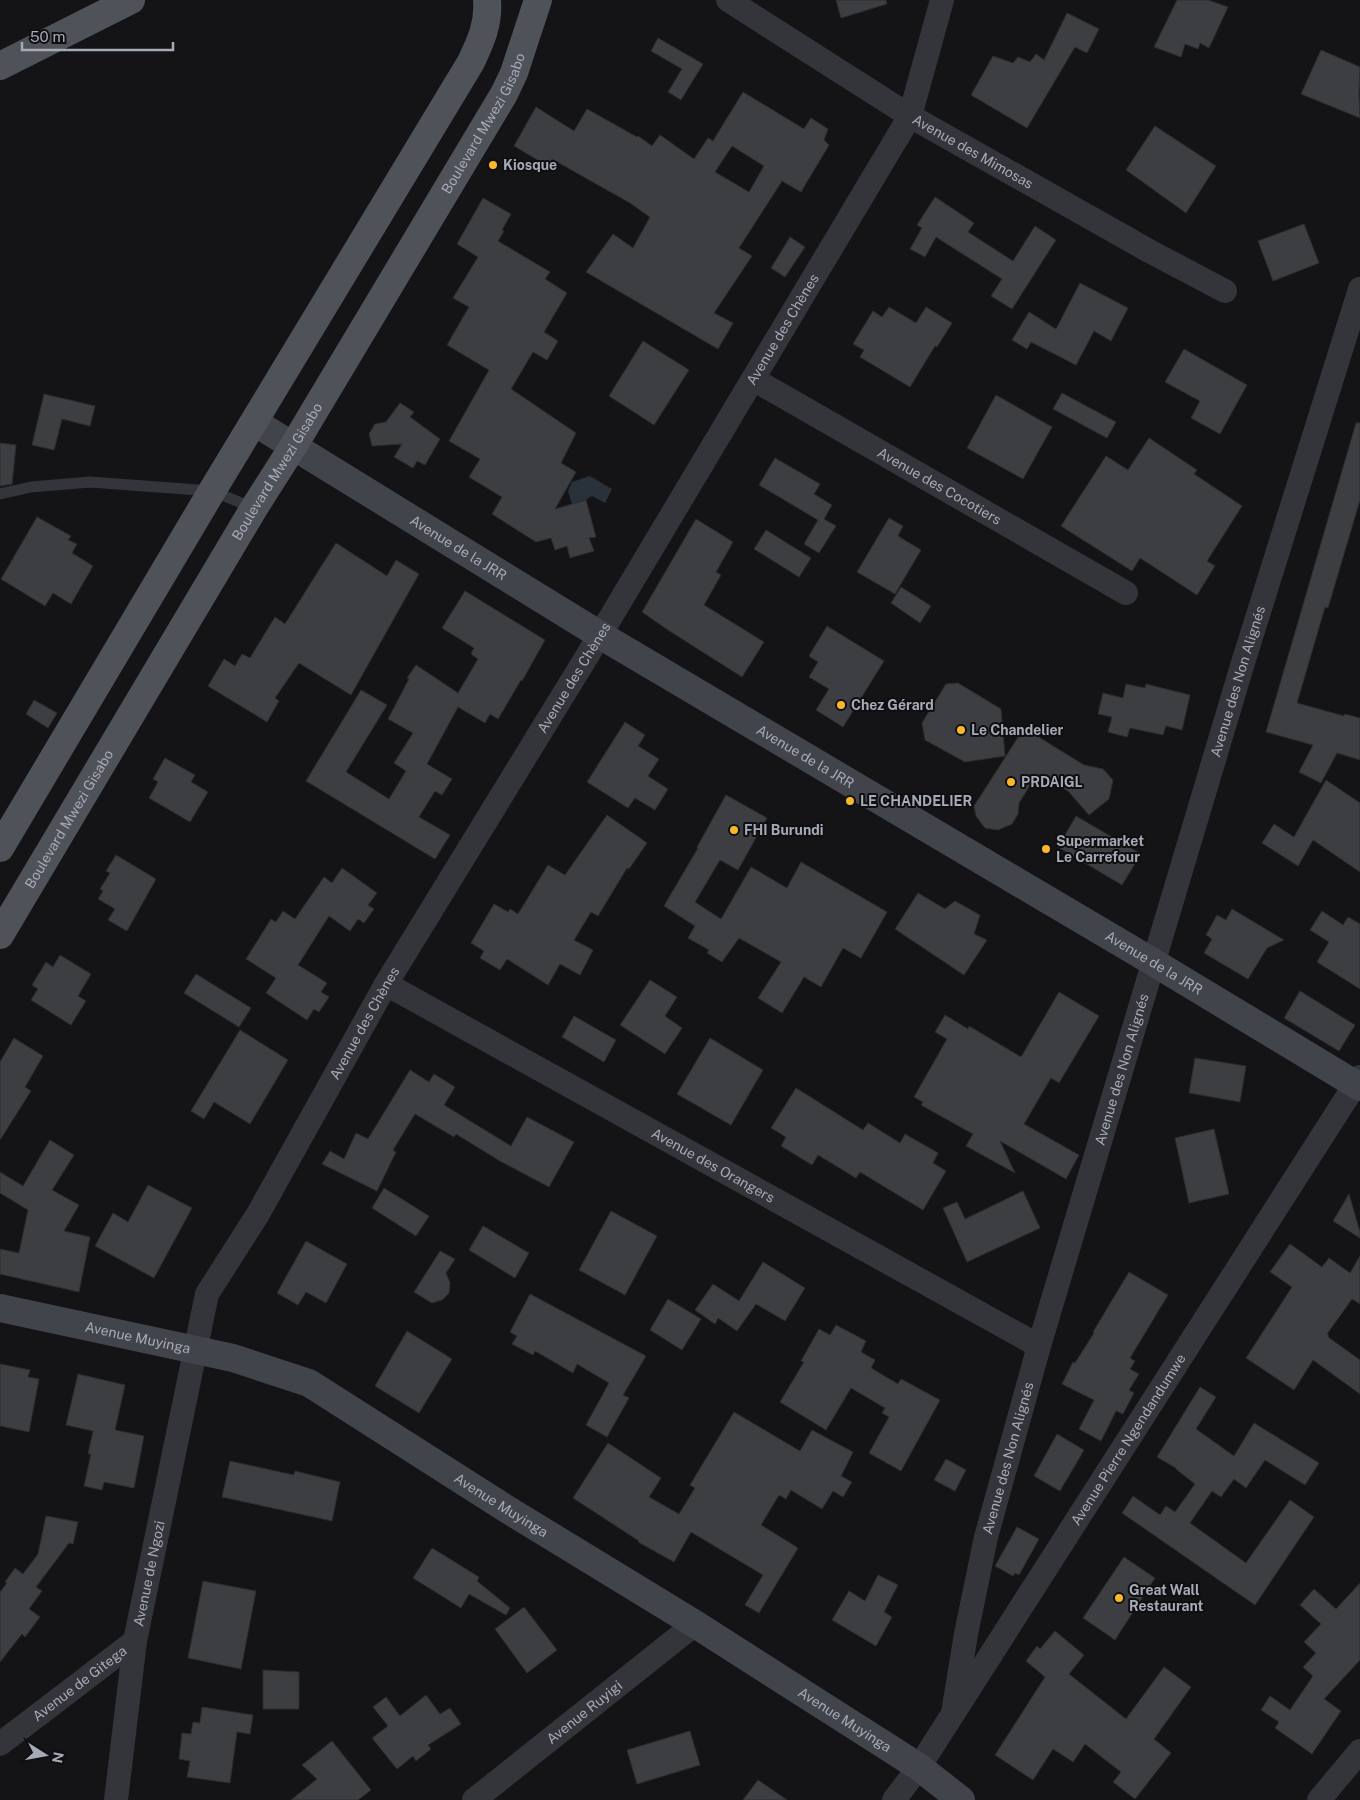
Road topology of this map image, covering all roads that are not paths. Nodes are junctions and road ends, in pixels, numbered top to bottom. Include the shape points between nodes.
1 (131, 0) edge
2 (487, 0) edge
3 (538, 0) edge
4 (728, 0) edge
5 (942, 0) edge
6 (0, 66) edge
7 (910, 116) junction
8 (1360, 289) edge
9 (1225, 291) dead end
10 (754, 379) junction
11 (254, 422) junction
12 (294, 445) junction
13 (212, 491) junction
14 (0, 494) edge
15 (254, 508) junction
16 (1126, 593) dead end
17 (600, 635) junction
18 (0, 848) edge
19 (0, 935) edge
20 (1153, 962) junction
21 (386, 984) junction
22 (1358, 1083) edge
23 (0, 1308) edge
24 (1039, 1346) junction
25 (197, 1350) junction
26 (695, 1624) junction
27 (135, 1642) junction
28 (953, 1713) junction
29 (0, 1744) edge
30 (1360, 1751) edge
31 (919, 1767) junction
32 (116, 1800) edge
33 (474, 1800) edge
34 (894, 1800) edge
35 (961, 1800) edge
36 (1319, 1800) edge

1 - 6 main road
2 - 11 main road via 483,38 472,62
3 - 12 main road, Boulevard Mwezi Gisabo via 504,94
4 - 7 street, Avenue des Mimosas
5 - 7 street, Avenue des Chènes
7 - 9 street, Avenue des Mimosas
7 - 10 street, Avenue des Chènes
8 - 20 street, Avenue des Non Alignés
10 - 16 street, Avenue des Cocotiers
10 - 17 street, Avenue des Chènes
11 - 12 street, Avenue de la JRR
11 - 13 main road
12 - 15 main road, Boulevard Mwezi Gisabo
12 - 17 street, Avenue de la JRR
13 - 14 lane via 90,482 31,487
13 - 15 lane
13 - 18 main road
15 - 19 main road, Boulevard Mwezi Gisabo
17 - 20 street, Avenue de la JRR
17 - 21 street, Avenue des Chènes
20 - 22 street, Avenue de la JRR
20 - 24 street, Avenue des Non Alignés
21 - 24 street, Avenue des Orangers
21 - 25 street, Avenue des Chènes via 258,1214 208,1294
22 - 28 street, Avenue Pierre Ngendandumwe
23 - 25 street, Avenue Muyinga
24 - 28 street, Avenue des Non Alignés via 986,1537
25 - 26 street, Avenue Muyinga via 233,1358 309,1383
25 - 27 street, Avenue de Ngozi
26 - 31 street, Avenue Muyinga
26 - 33 street, Avenue Ruyigi
27 - 29 street, Avenue de Gitega
27 - 32 street, Avenue de Ngozi
28 - 31 street, Avenue Pierre Ngendandumwe
30 - 36 street
31 - 34 street, Avenue Pierre Ngendandumwe
31 - 35 street, Avenue Muyinga

